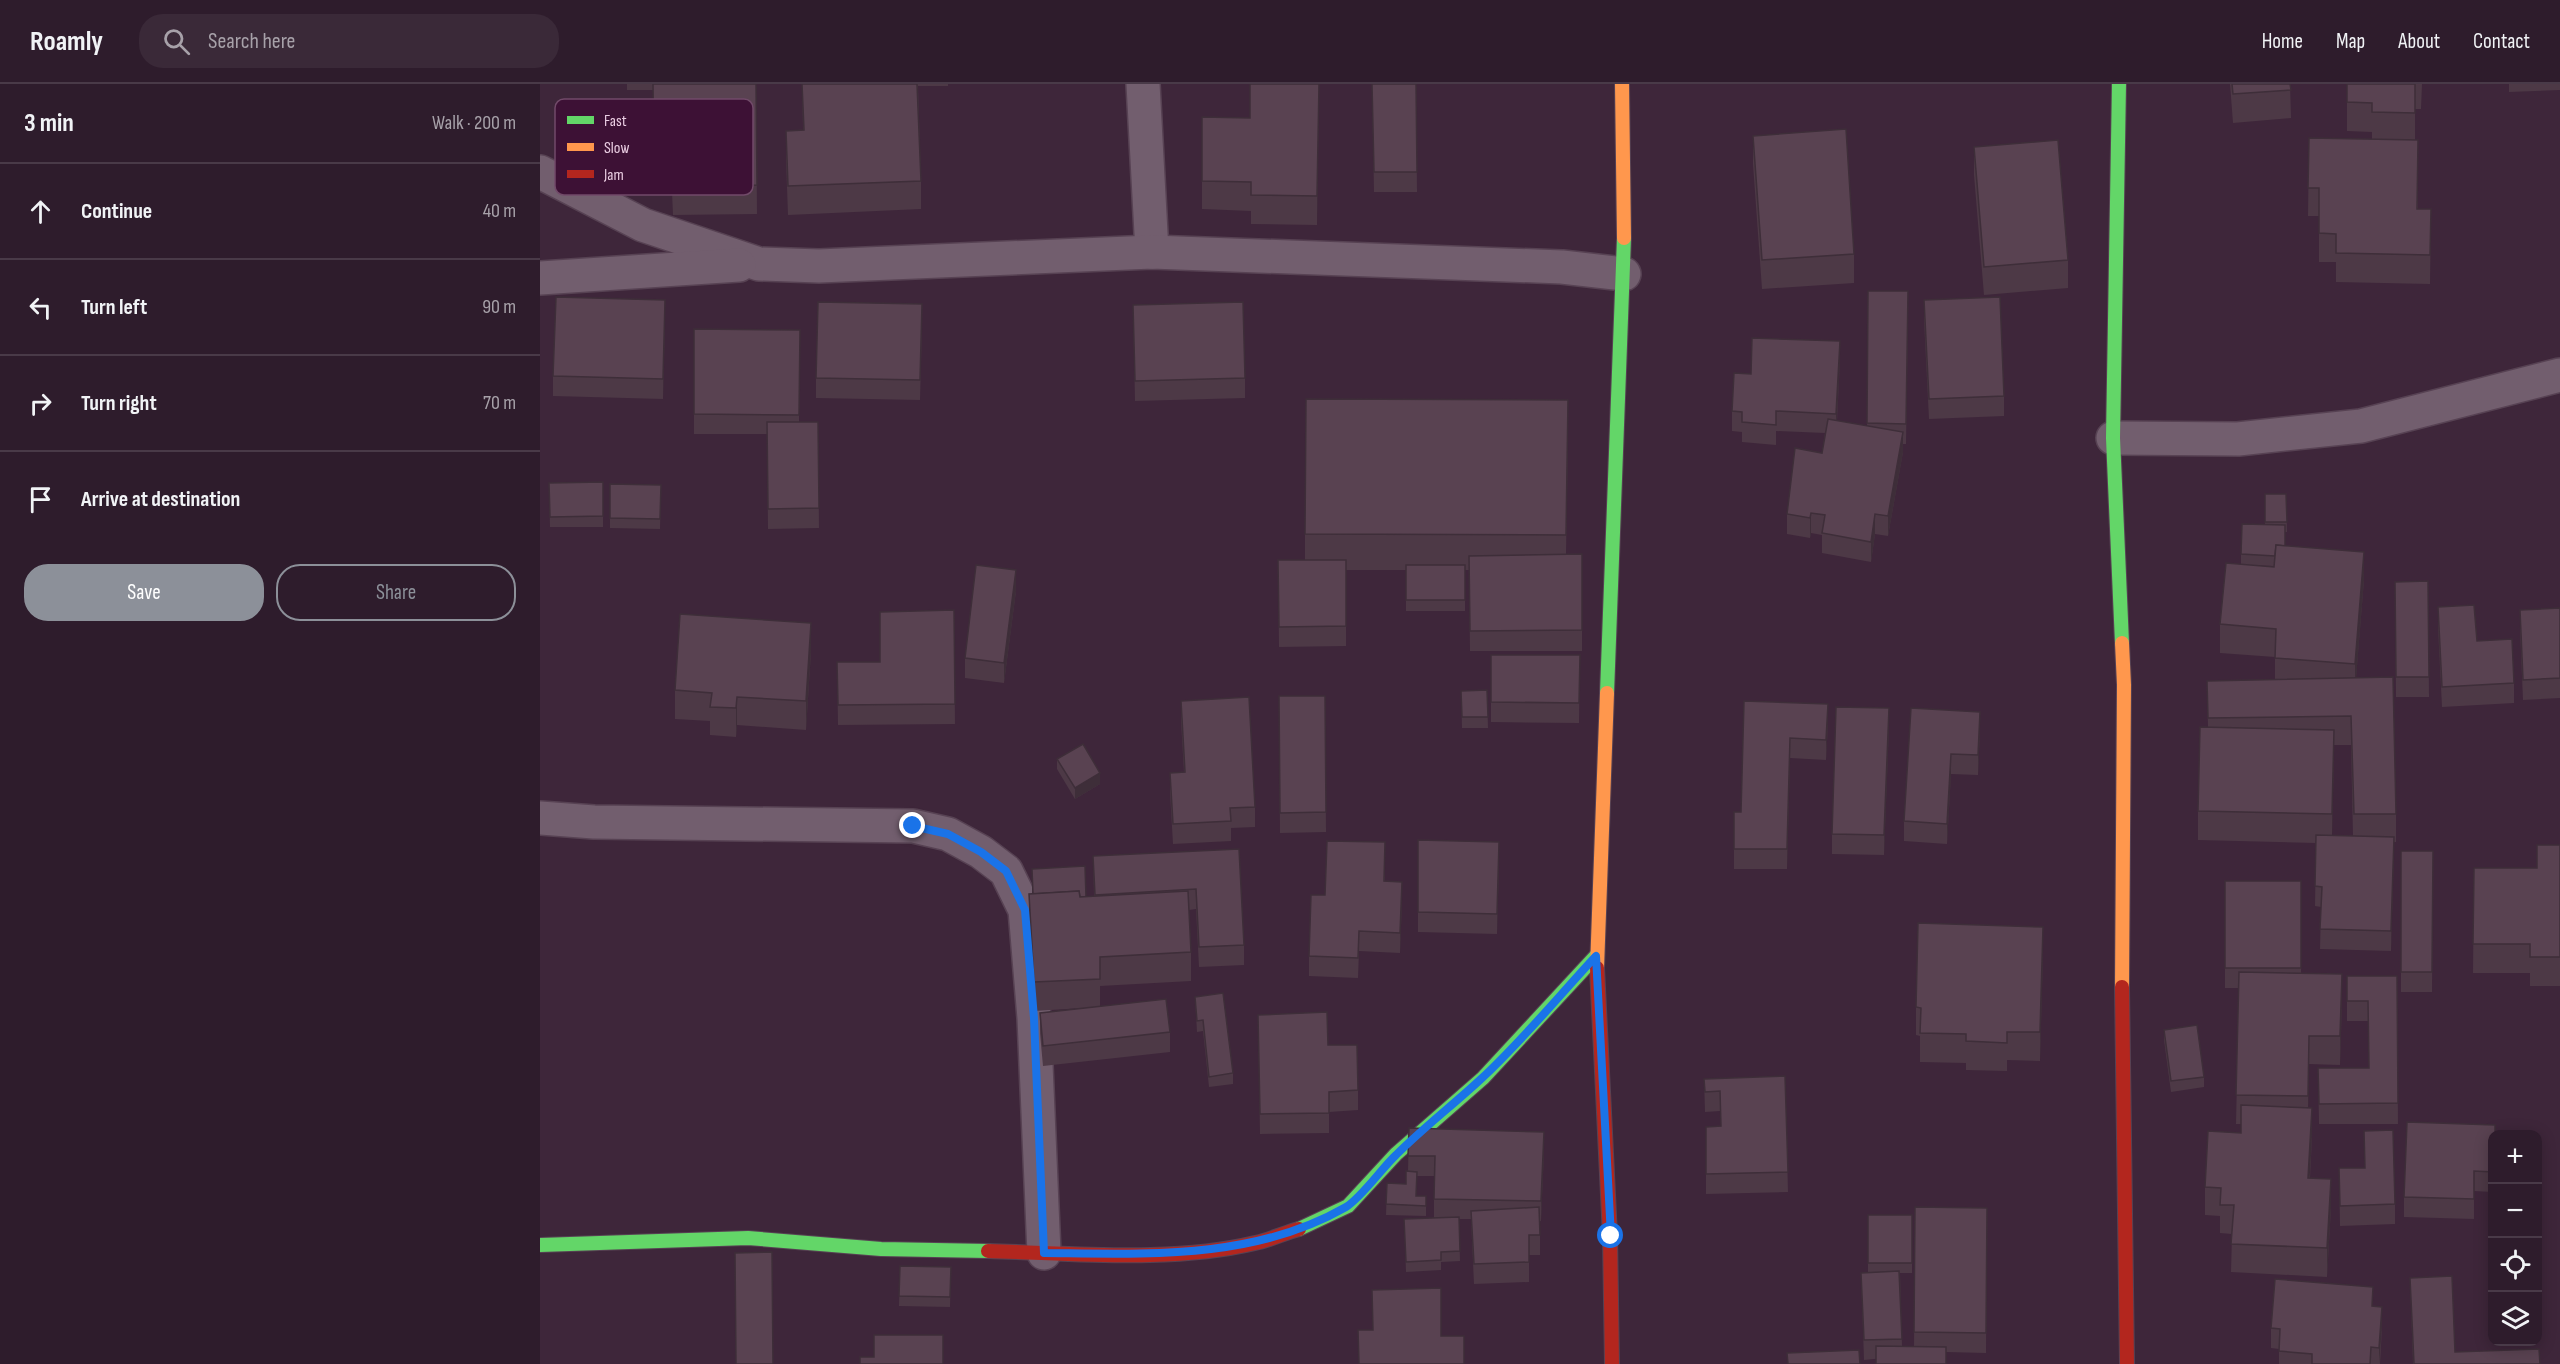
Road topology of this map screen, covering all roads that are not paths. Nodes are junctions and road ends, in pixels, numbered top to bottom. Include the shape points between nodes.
1 (1143, 84) edge
2 (1622, 84) edge
3 (2119, 84) edge
4 (540, 172) edge
5 (555, 180) edge
6 (585, 195) edge
7 (1152, 252) junction
8 (759, 264) junction
9 (1624, 274) junction
10 (540, 278) edge
11 (2560, 375) edge
12 (2113, 438) junction
13 (540, 818) edge
14 (1596, 956) junction
15 (540, 1245) edge
16 (1044, 1253) junction
17 (1612, 1364) edge
18 (2127, 1364) edge

1 - 7 street
2 - 9 street
3 - 12 street
4 - 5 street
6 - 8 street via 643,225
7 - 8 street via 819,266
7 - 9 street via 1562,267
8 - 10 street
9 - 14 street
11 - 12 street via 2361,426 2238,439
12 - 18 street via 2124,685 2121,930
13 - 16 street via 913,826 948,834 1006,871 1025,910 1029,944
14 - 16 street via 1483,1078 1396,1154 1348,1206 1256,1243 1211,1251
14 - 17 street via 1611,1236
15 - 16 street via 748,1238 881,1249

